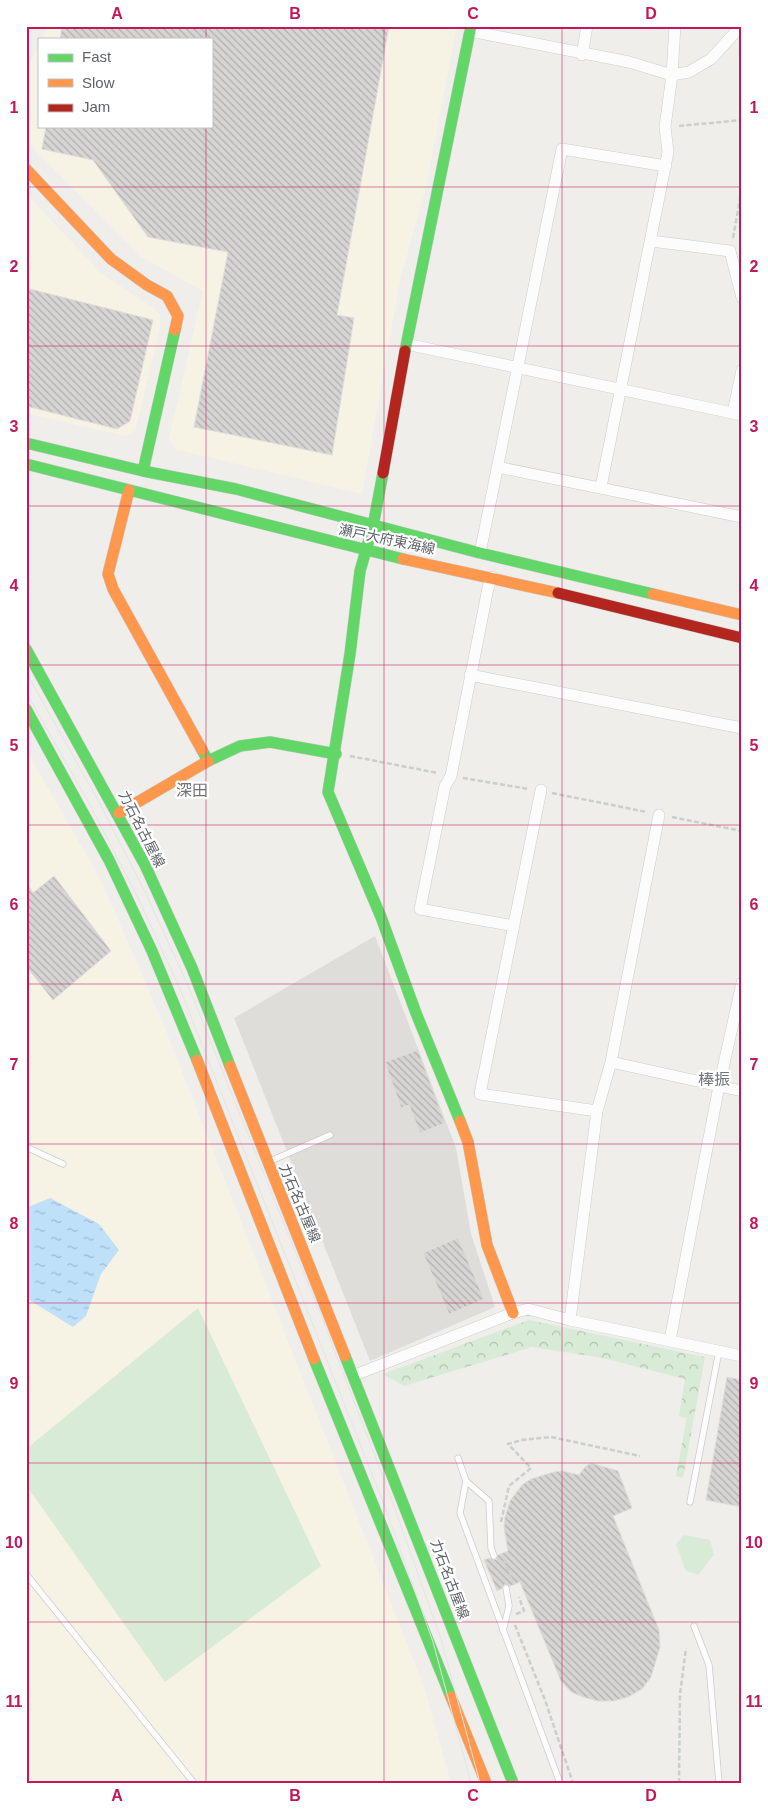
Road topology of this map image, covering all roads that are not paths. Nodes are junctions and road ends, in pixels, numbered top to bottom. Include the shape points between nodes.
1 (588, 26) edge
2 (675, 26) edge
3 (739, 28) edge
4 (471, 29) edge
5 (582, 55) junction
6 (672, 75) junction
7 (666, 166) junction
8 (26, 169) edge
9 (651, 241) junction
10 (742, 298) edge
11 (406, 344) junction
12 (516, 368) junction
13 (742, 370) edge
14 (622, 390) junction
15 (737, 414) edge
16 (26, 442) edge
17 (26, 464) edge
18 (497, 467) junction
19 (143, 471) junction
20 (601, 488) junction
21 (129, 490) junction
22 (742, 517) edge
23 (373, 526) junction
24 (365, 551) junction
25 (480, 553) junction
26 (492, 576) junction
27 (742, 615) edge
28 (742, 638) edge
29 (26, 649) edge
30 (470, 676) junction
31 (26, 709) edge
32 (742, 728) edge
33 (336, 754) junction
34 (208, 761) junction
35 (541, 790) dead end
36 (119, 813) junction
37 (659, 815) dead end
38 (514, 926) junction
39 (742, 983) edge
40 (611, 1062) junction
41 (719, 1086) junction
42 (742, 1091) edge
43 (597, 1111) junction
44 (330, 1134) dead end
45 (26, 1147) edge
46 (267, 1162) junction
47 (63, 1164) dead end
48 (513, 1313) junction
49 (570, 1320) junction
50 (670, 1340) junction
51 (719, 1351) junction
52 (742, 1356) edge
53 (355, 1375) junction
54 (458, 1458) dead end
55 (466, 1481) junction
56 (690, 1502) dead end
57 (494, 1556) dead end
58 (26, 1574) edge
59 (506, 1588) dead end
60 (694, 1626) dead end
61 (503, 1631) junction
62 (194, 1783) edge
63 (486, 1783) edge
64 (513, 1783) edge
65 (560, 1783) edge
66 (719, 1783) edge

1 - 5 street
2 - 6 street
3 - 6 street via 711,59 689,72
4 - 5 street
4 - 11 main road
5 - 6 street via 630,62
6 - 7 street via 665,127 669,145
7 - 9 street
7 - 12 street via 562,149
8 - 19 main road via 111,259 167,296 178,316
9 - 10 street via 730,251
9 - 14 street
11 - 12 street
11 - 23 main road
12 - 14 street
12 - 18 street
13 - 15 street
14 - 15 street
14 - 20 street
16 - 19 main road, 瀬戸大府東海線
17 - 21 main road, 瀬戸大府東海線
18 - 20 street
18 - 25 street
19 - 23 main road, 瀬戸大府東海線 via 236,489
20 - 22 street
21 - 24 main road, 瀬戸大府東海線
21 - 34 main road via 108,574
23 - 24 main road
23 - 25 main road, 瀬戸大府東海線
24 - 26 main road, 瀬戸大府東海線
24 - 33 main road
25 - 27 main road, 瀬戸大府東海線
26 - 28 main road, 瀬戸大府東海線
26 - 30 street
29 - 36 main road, 力石名古屋線
30 - 32 street
30 - 38 street via 420,909
31 - 63 main road via 109,860 152,951
33 - 34 main road via 270,742 240,746
33 - 48 main road via 328,792 381,917 468,1142 487,1245
34 - 36 main road
35 - 38 street
36 - 46 main road, 力石名古屋線 via 180,939
37 - 40 street
38 - 43 street via 480,1094
39 - 41 street
40 - 41 street
40 - 43 street
41 - 42 street
41 - 50 street
43 - 49 street
44 - 46 lane
45 - 47 lane
46 - 53 main road, 力石名古屋線
48 - 49 street via 528,1309
48 - 53 street
49 - 50 street
50 - 51 street
51 - 52 street
51 - 56 lane
53 - 64 main road, 力石名古屋線
54 - 55 lane
55 - 57 lane via 489,1501
55 - 61 lane via 460,1513
58 - 62 lane
59 - 61 lane via 510,1606
60 - 66 lane via 709,1665
61 - 65 lane

